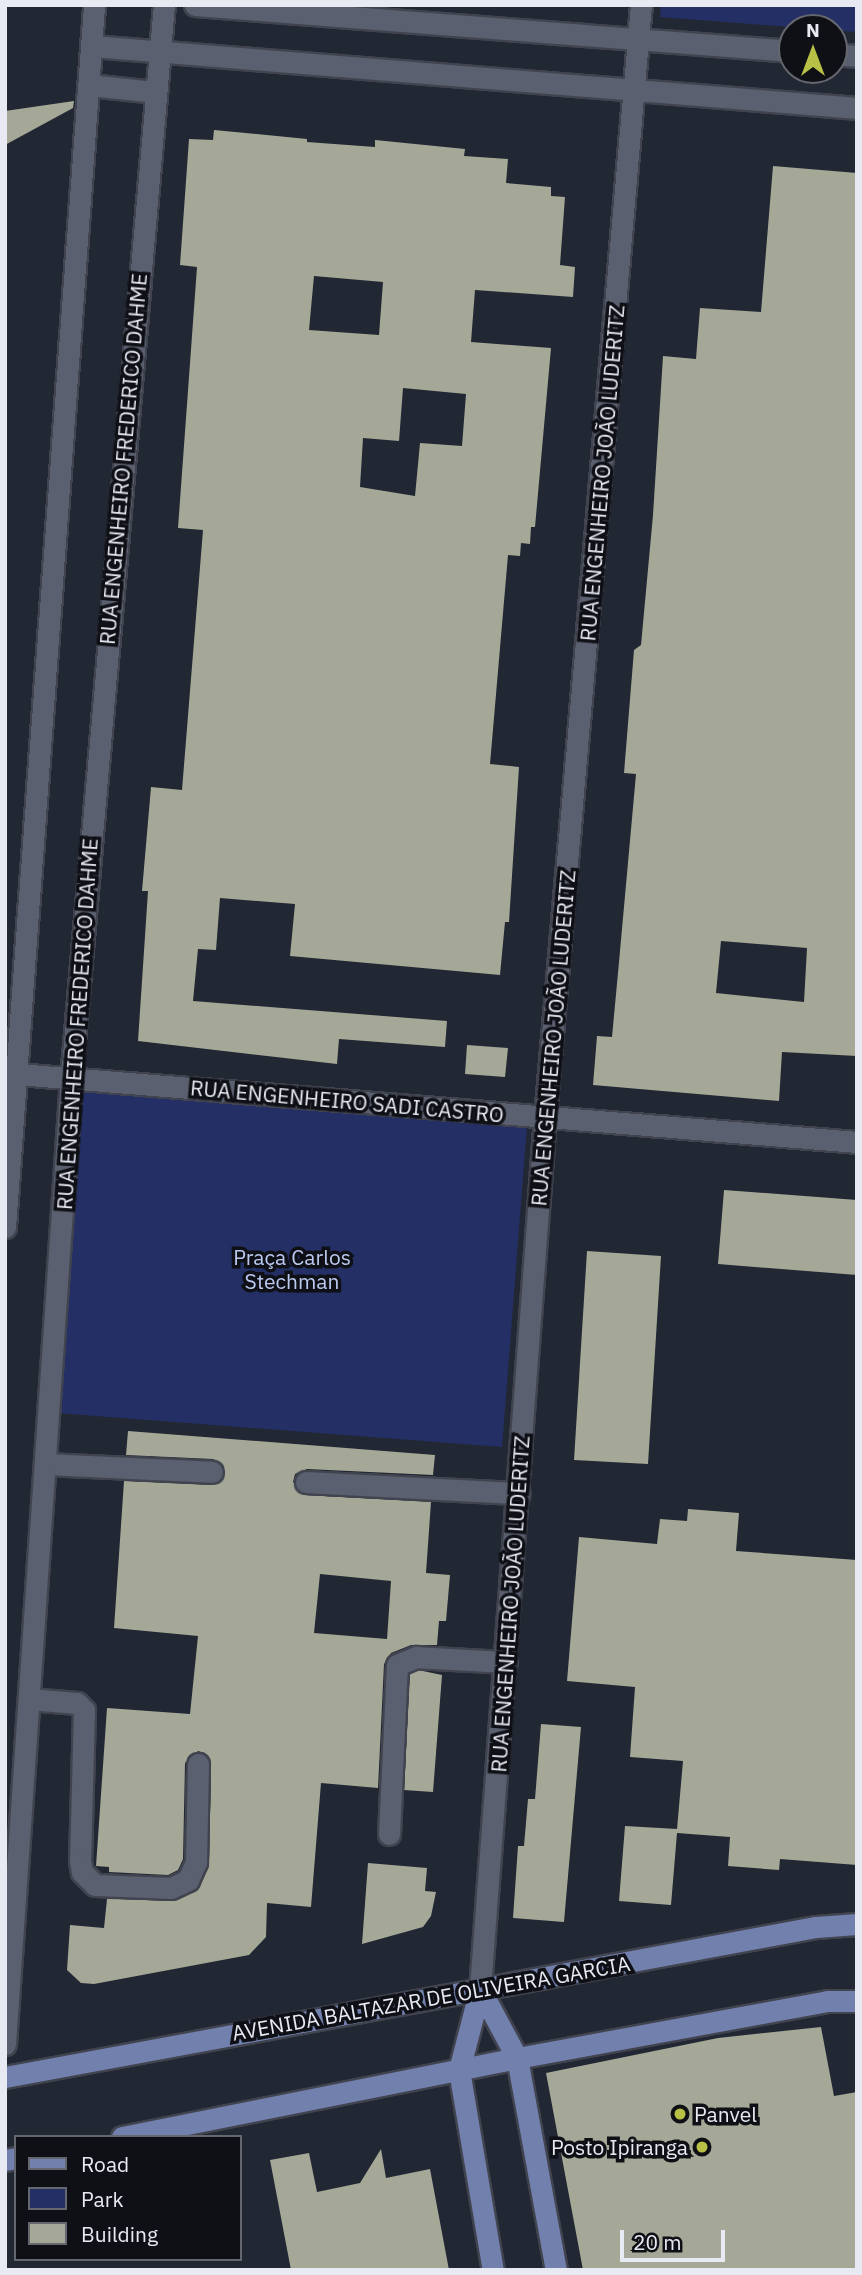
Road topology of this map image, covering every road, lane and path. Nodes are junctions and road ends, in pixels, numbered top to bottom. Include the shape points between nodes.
1 (94, 5) edge
2 (164, 5) edge
3 (195, 5) edge
4 (641, 5) edge
5 (639, 39) junction
6 (92, 46) junction
7 (778, 50) edge
8 (158, 52) junction
9 (89, 85) junction
10 (636, 90) junction
11 (154, 92) junction
12 (857, 108) edge
13 (11, 1074) edge
14 (71, 1078) junction
15 (545, 1116) junction
16 (857, 1142) edge
17 (5, 1227) edge
18 (45, 1464) junction
19 (212, 1472) dead end
20 (306, 1482) dead end
21 (519, 1493) junction
22 (506, 1662) junction
23 (29, 1699) junction
24 (198, 1764) dead end
25 (389, 1835) dead end
26 (857, 1924) edge
27 (480, 1989) junction
28 (857, 2000) edge
29 (5, 2043) edge
30 (517, 2058) junction
31 (459, 2070) junction
32 (5, 2077) edge
33 (132, 2135) edge
34 (494, 2270) edge
35 (556, 2270) edge

1 - 6 street
2 - 8 street, RUA ENGENHEIRO FREDERICO DAHME
3 - 5 street
4 - 5 street, RUA ENGENHEIRO JOÃO LUDERITZ
5 - 7 street
5 - 10 street, RUA ENGENHEIRO JOÃO LUDERITZ
6 - 8 street
6 - 9 street
8 - 10 street
8 - 11 street, RUA ENGENHEIRO FREDERICO DAHME
9 - 11 street
9 - 13 street
10 - 12 street
10 - 15 street, RUA ENGENHEIRO JOÃO LUDERITZ
11 - 14 street, RUA ENGENHEIRO FREDERICO DAHME
13 - 14 street, RUA ENGENHEIRO SADI CASTRO
13 - 17 street
14 - 15 street, RUA ENGENHEIRO SADI CASTRO
14 - 18 street, RUA ENGENHEIRO FREDERICO DAHME
15 - 16 street, RUA ENGENHEIRO SADI CASTRO
15 - 21 street, RUA ENGENHEIRO JOÃO LUDERITZ
18 - 19 street
18 - 23 street, RUA ENGENHEIRO FREDERICO DAHME
20 - 21 street
21 - 22 street, RUA ENGENHEIRO JOÃO LUDERITZ
22 - 25 street via 416,1657 397,1665
22 - 27 street, RUA ENGENHEIRO JOÃO LUDERITZ
23 - 24 street via 71,1702 84,1710 79,1861 82,1872 95,1885 171,1888 188,1880 195,1862
23 - 29 street, RUA ENGENHEIRO FREDERICO DAHME
26 - 27 main road, AVENIDA BALTAZAR DE OLIVEIRA GARCIA via 816,1927
27 - 30 main road
27 - 31 main road, RUA ENGENHEIRO JOÃO LUDERITZ
27 - 32 main road, AVENIDA BALTAZAR DE OLIVEIRA GARCIA
28 - 30 main road via 828,2001
30 - 31 main road
30 - 35 main road
31 - 33 main road
31 - 34 main road

